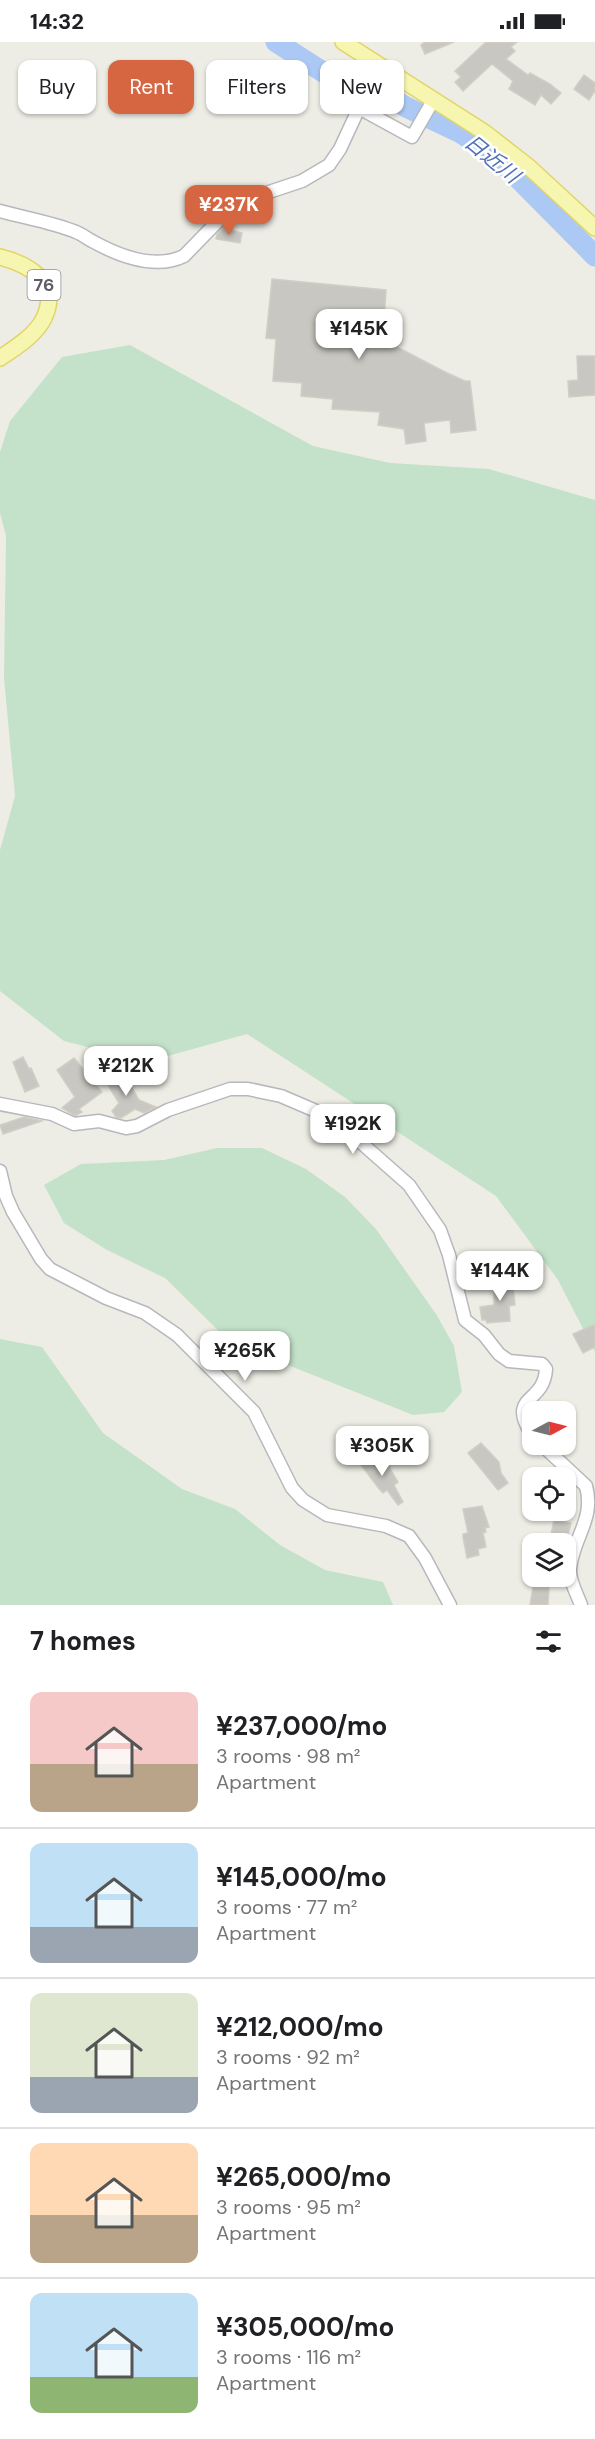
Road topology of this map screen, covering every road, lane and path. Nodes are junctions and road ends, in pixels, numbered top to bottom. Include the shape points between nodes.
1 (343, 42) edge
2 (431, 104) junction
3 (0, 211) edge
4 (595, 228) edge
5 (0, 257) edge
6 (0, 358) edge
7 (0, 1104) edge
8 (0, 1171) edge
9 (529, 1401) edge
10 (553, 1455) edge
11 (450, 1605) edge
12 (581, 1605) edge

1 - 2 main road
2 - 3 street via 412,137 359,108 329,165 302,181 257,196 235,214 218,221 184,256 171,261 152,262 122,255 77,232
2 - 4 main road via 484,132
5 - 6 main road, 76 via 32,268 41,278 47,305 44,318 31,334
7 - 9 street via 52,1114 75,1124 99,1121 126,1128 230,1089 248,1089 301,1104 341,1125 410,1185 440,1230 465,1320 509,1361 542,1364 546,1369 542,1389
8 - 11 street via 13,1212 50,1269 145,1313 177,1335 254,1412 292,1488 303,1500 327,1515 386,1526 409,1536
10 - 12 street via 586,1486 589,1496 589,1513 570,1570

